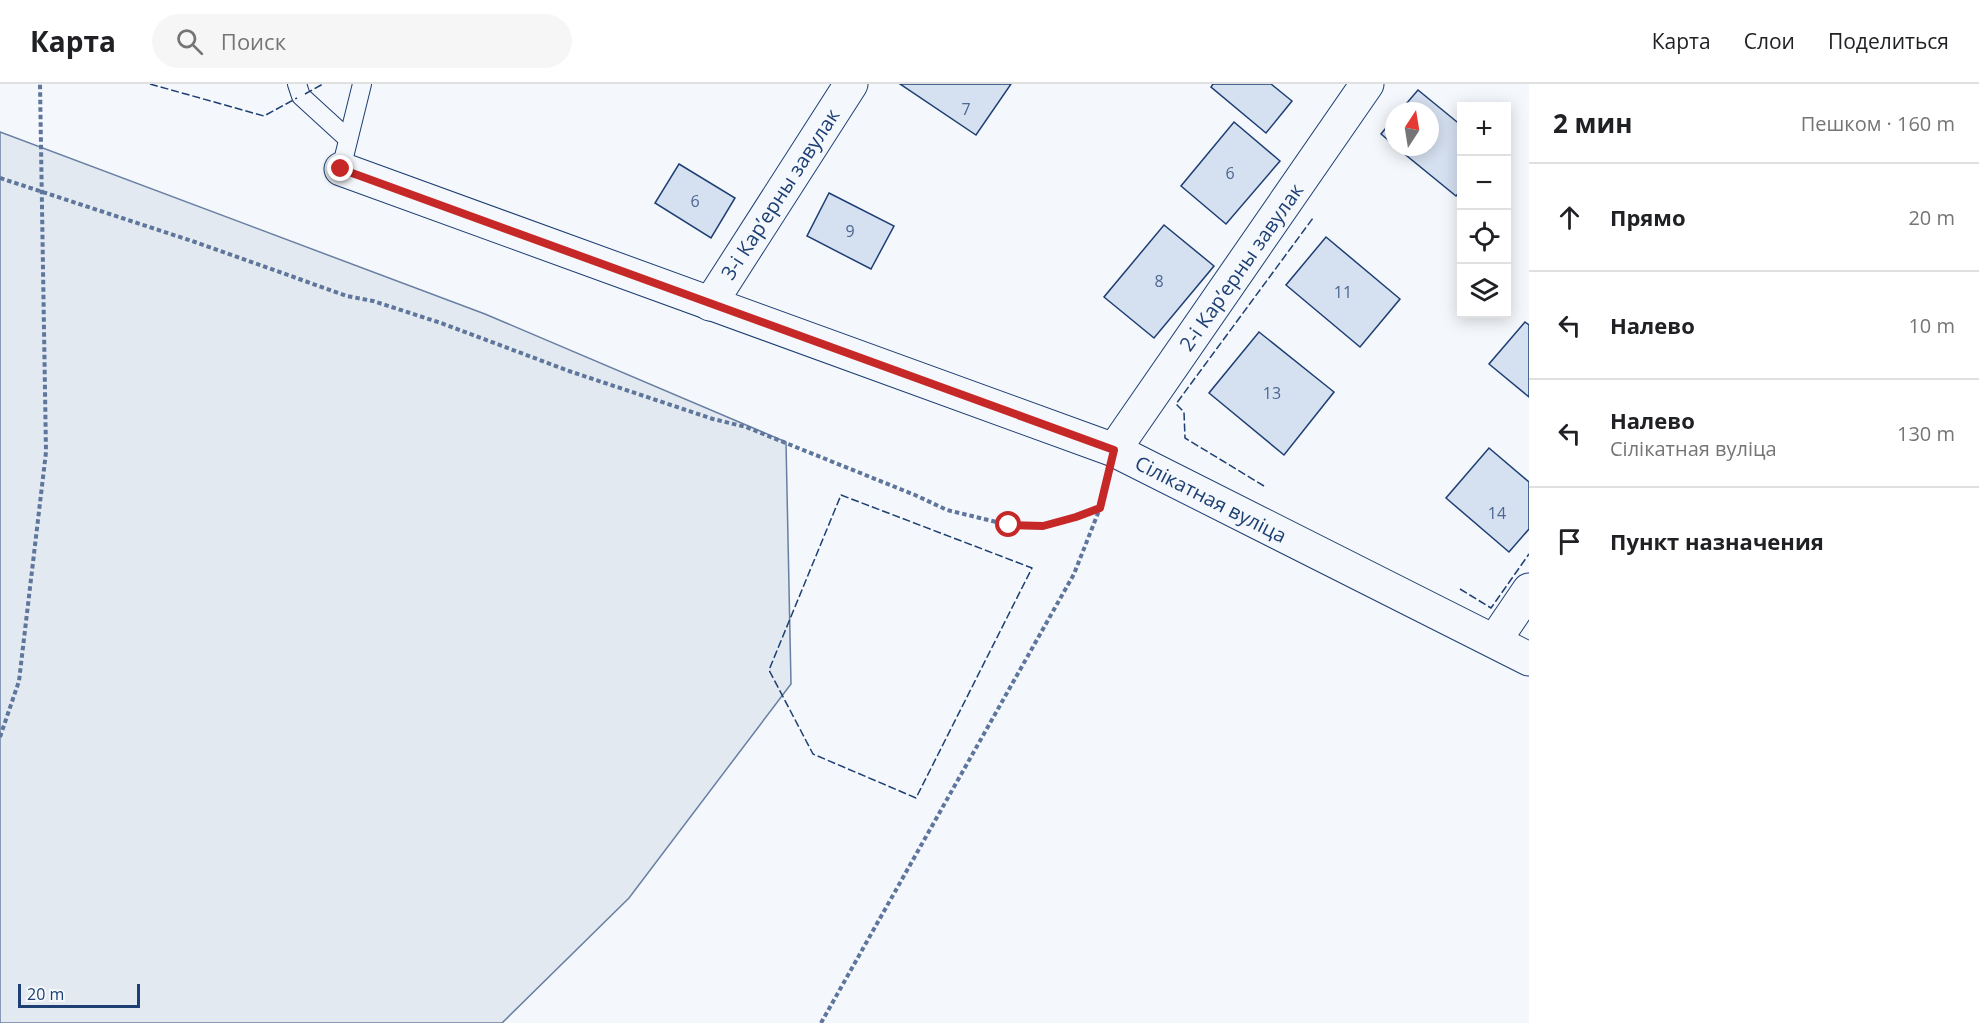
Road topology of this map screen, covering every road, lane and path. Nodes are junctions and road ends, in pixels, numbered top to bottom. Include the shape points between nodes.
1 (40, 84) edge
2 (297, 84) edge
3 (362, 84) edge
4 (851, 84) edge
5 (1367, 84) edge
6 (344, 154) junction
7 (0, 178) edge
8 (42, 190) junction
9 (710, 304) junction
10 (1114, 450) junction
11 (1100, 508) junction
12 (1529, 590) edge
13 (1494, 640) junction
14 (1529, 659) edge
15 (0, 737) edge
16 (821, 1023) edge

1 - 8 path
2 - 6 lane via 301,96
3 - 6 lane
4 - 9 street, 3-і Карʼерны завулак
5 - 10 street, 2-і Карʼерны завулак
6 - 9 street, Сілікатная вуліца
7 - 8 path
8 - 11 path via 347,296 441,323 569,371 746,427 947,510 1009,525 1043,526
8 - 15 path via 46,452 19,681
9 - 10 street, Сілікатная вуліца
10 - 11 path
10 - 13 street, Сілікатная вуліца
11 - 16 path via 1074,574
12 - 13 street
13 - 14 street, Сілікатная вуліца

